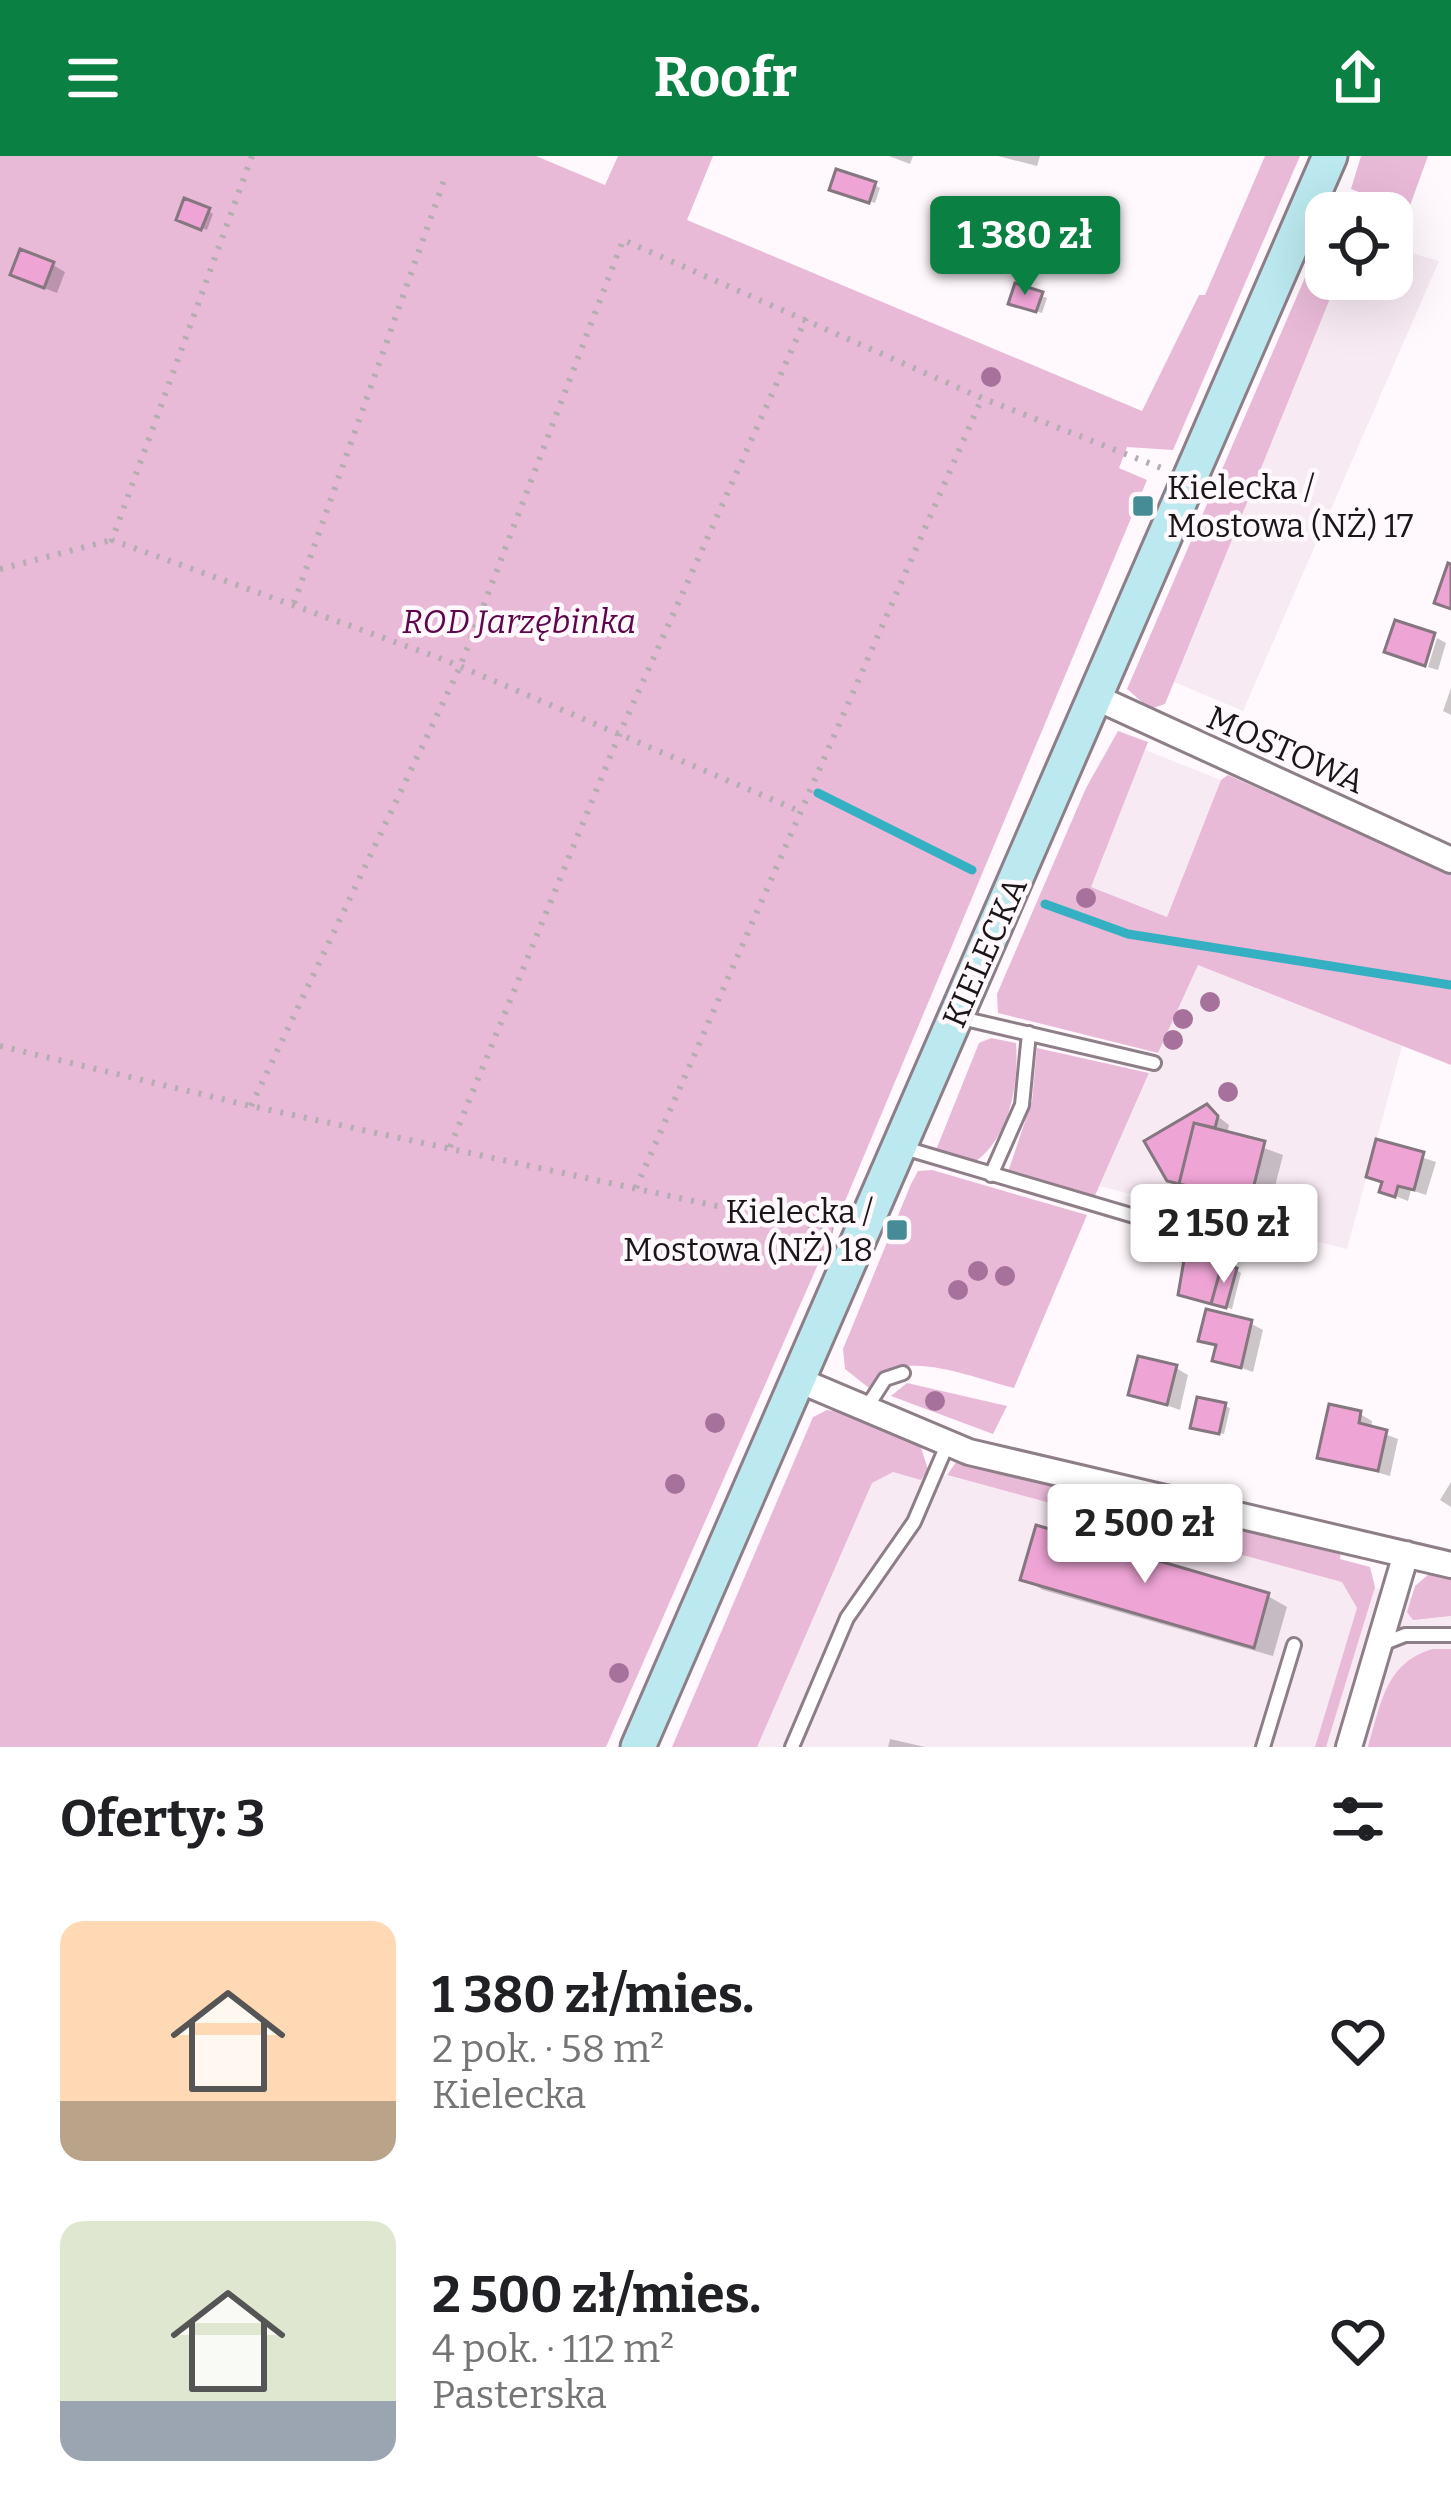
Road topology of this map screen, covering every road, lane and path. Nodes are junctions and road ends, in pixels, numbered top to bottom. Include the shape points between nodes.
1 (252, 156) edge
2 (1330, 156) edge
3 (446, 175) dead end
4 (806, 318) junction
5 (982, 398) junction
6 (1190, 479) junction
7 (112, 540) junction
8 (0, 568) edge
9 (294, 603) junction
10 (460, 667) junction
11 (1095, 697) junction
12 (619, 735) junction
13 (797, 810) junction
14 (1451, 860) edge
15 (956, 1017) junction
16 (1029, 1034) junction
17 (0, 1046) edge
18 (1154, 1063) dead end
19 (251, 1106) junction
20 (899, 1146) junction
21 (450, 1148) junction
22 (991, 1175) junction
23 (635, 1189) junction
24 (860, 1236) junction
25 (1222, 1242) dead end
26 (903, 1373) dead end
27 (796, 1379) junction
28 (866, 1408) junction
29 (946, 1445) junction
30 (1406, 1554) junction
31 (1451, 1565) edge
32 (1451, 1634) edge
33 (1294, 1645) dead end
34 (1379, 1645) junction
35 (638, 1747) edge
36 (792, 1747) edge
37 (1263, 1747) edge
38 (1349, 1747) edge

1 - 7 path
2 - 6 main road, KIELECKA
3 - 9 path
4 - 5 path
4 - 10 path via 623,239
4 - 12 path
5 - 6 path
5 - 13 path
6 - 11 main road, KIELECKA
7 - 8 path
7 - 9 path
9 - 10 path
10 - 12 path
10 - 19 path
11 - 14 street, MOSTOWA
11 - 15 main road, KIELECKA
12 - 13 path
12 - 21 path
13 - 23 path
15 - 16 lane
15 - 20 main road, KIELECKA
16 - 18 lane
16 - 22 lane via 1022,1105
17 - 19 path
19 - 21 path
20 - 22 lane
20 - 24 main road, KIELECKA
21 - 23 path
22 - 25 lane
23 - 24 path
24 - 27 main road, KIELECKA
26 - 28 lane via 880,1383
27 - 28 street
27 - 35 main road, KIELECKA
28 - 29 street
29 - 30 street
29 - 36 lane via 914,1522 848,1618
30 - 31 street
30 - 34 street
32 - 34 lane
33 - 37 lane
34 - 38 street

